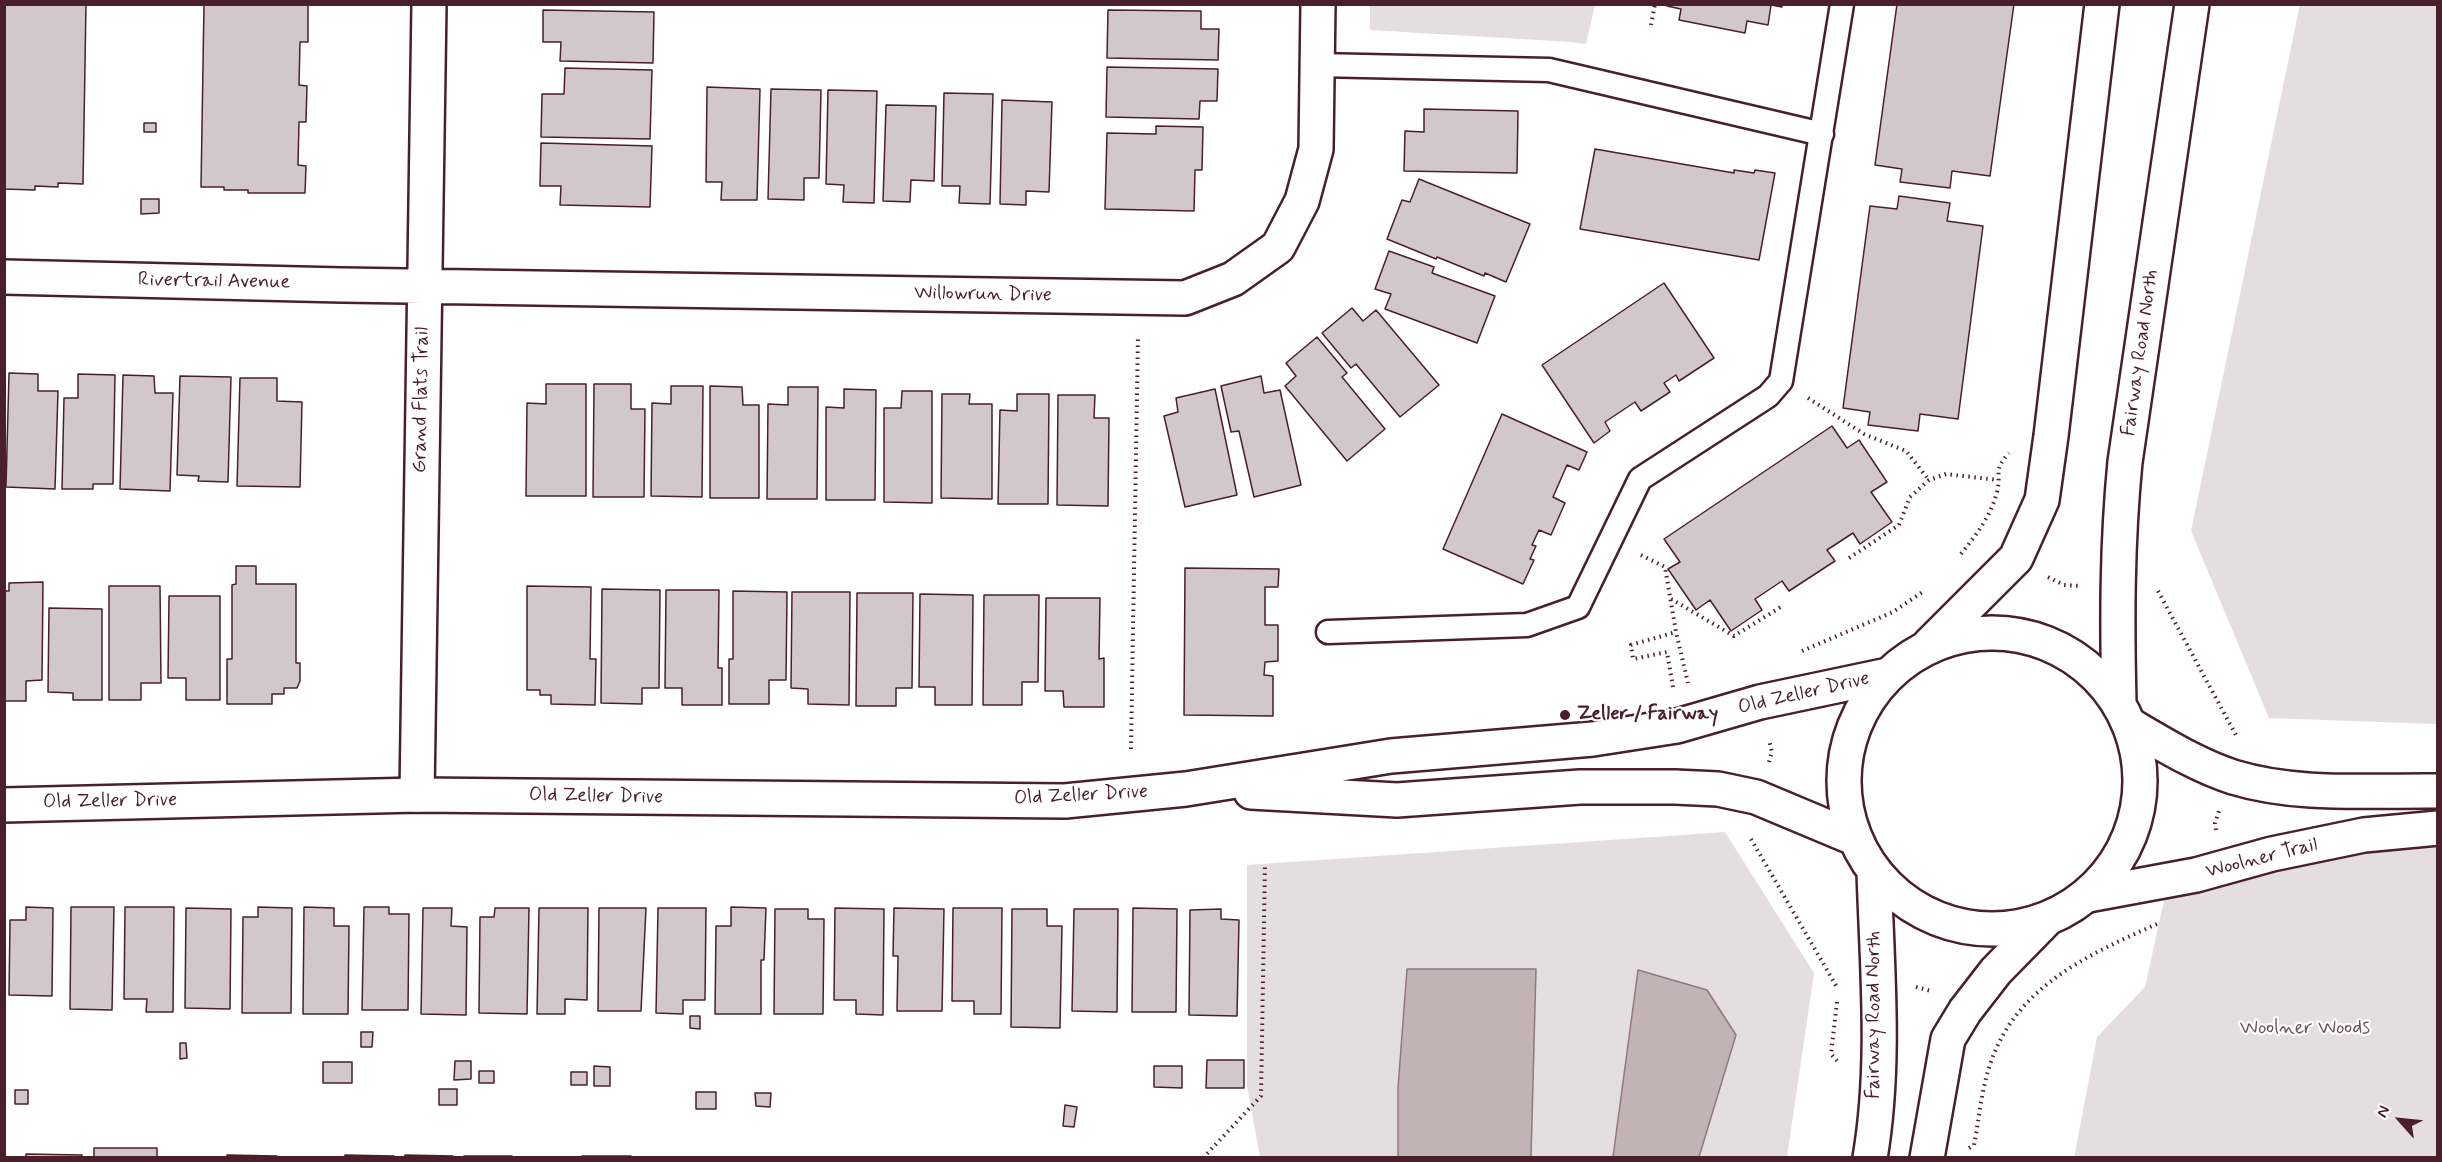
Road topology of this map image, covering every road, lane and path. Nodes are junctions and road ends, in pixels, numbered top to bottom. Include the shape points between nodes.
1 (429, 4) edge
2 (1318, 4) edge
3 (1655, 4) edge
4 (1842, 4) edge
5 (2102, 4) edge
6 (2192, 4) edge
7 (1651, 25) dead end
8 (1317, 65) junction
9 (1822, 134) junction
10 (4, 277) edge
11 (424, 286) junction
12 (1138, 330) dead end
13 (1781, 381) junction
14 (1999, 464) dead end
15 (1929, 480) junction
16 (1998, 480) junction
17 (1633, 552) dead end
18 (1849, 558) dead end
19 (1957, 558) dead end
20 (2040, 572) dead end
21 (2155, 585) dead end
22 (2087, 586) dead end
23 (1928, 589) dead end
24 (1670, 598) junction
25 (1784, 605) dead end
26 (1328, 632) dead end
27 (1676, 632) junction
28 (1926, 648) junction
29 (1795, 654) dead end
30 (1888, 675) junction
31 (1689, 687) dead end
32 (1673, 690) dead end
33 (2125, 714) junction
34 (1767, 732) dead end
35 (2238, 738) dead end
36 (1131, 748) dead end
37 (1769, 763) dead end
38 (1186, 789) junction
39 (2438, 791) edge
40 (417, 795) junction
41 (2222, 803) dead end
42 (4, 805) edge
43 (2438, 828) edge
44 (2216, 832) dead end
45 (1750, 837) dead end
46 (1854, 838) junction
47 (1265, 864) dead end
48 (1874, 872) junction
49 (2088, 895) junction
50 (2168, 919) dead end
51 (2046, 920) junction
52 (1906, 986) dead end
53 (1934, 992) dead end
54 (1831, 1054) dead end
55 (1974, 1145) dead end
56 (1203, 1158) edge
57 (1870, 1158) edge
58 (1927, 1158) edge

1 - 11 street, Grand Flats Trail
2 - 8 street, Willowrun Drive
3 - 7 path
4 - 9 lane
5 - 28 street via 2042,500 2016,558
6 - 33 street, Fairway Road North via 2118,533 2117,586
8 - 9 lane via 1549,70
8 - 11 street, Willowrun Drive via 1316,148 1302,201 1278,247 1233,279 1185,298
9 - 13 lane
10 - 11 street, Rivertrail Avenue
11 - 40 street, Grand Flats Trail
12 - 36 path
13 - 15 path via 1864,434 1906,451
13 - 26 lane via 1768,396 1640,479 1578,607 1527,625
14 - 16 path
15 - 16 path via 1946,474
15 - 18 path via 1910,497 1899,525
16 - 19 path via 1998,491 1985,522
17 - 24 path via 1665,567
20 - 22 path via 2064,585
21 - 35 path
23 - 29 path via 1893,612
24 - 25 path via 1734,636
24 - 27 path
27 - 31 path
27 - 32 path via 1631,645 1633,659 1667,652
28 - 30 street
28 - 33 street via 1972,633 2030,636 2081,661 2102,680
30 - 38 street, Old Zeller Drive via 1760,702 1677,726 1593,739 1392,756
30 - 46 street via 1867,701 1852,732 1843,777
33 - 39 street via 2185,756 2232,776 2282,789
33 - 49 street via 2139,753 2142,782 2137,817 2116,864
34 - 37 path via 1773,752
38 - 40 street, Old Zeller Drive via 1065,801
38 - 46 street, Old Zeller Drive via 1397,800 1580,787 1719,789 1756,797
40 - 42 street, Old Zeller Drive
41 - 44 path
43 - 49 street, Woolner Trail via 2364,836 2272,854 2196,875
45 - 54 path via 1838,990
46 - 48 street
47 - 56 path via 1261,1096
48 - 51 street via 1901,899 1936,920 1979,930 2013,929
48 - 57 street, Fairway Road North via 1879,1035
49 - 51 street
50 - 55 path via 2114,943 2054,977 2026,1003 2003,1036 1989,1068
51 - 58 street via 1996,971 1948,1039
52 - 53 path

